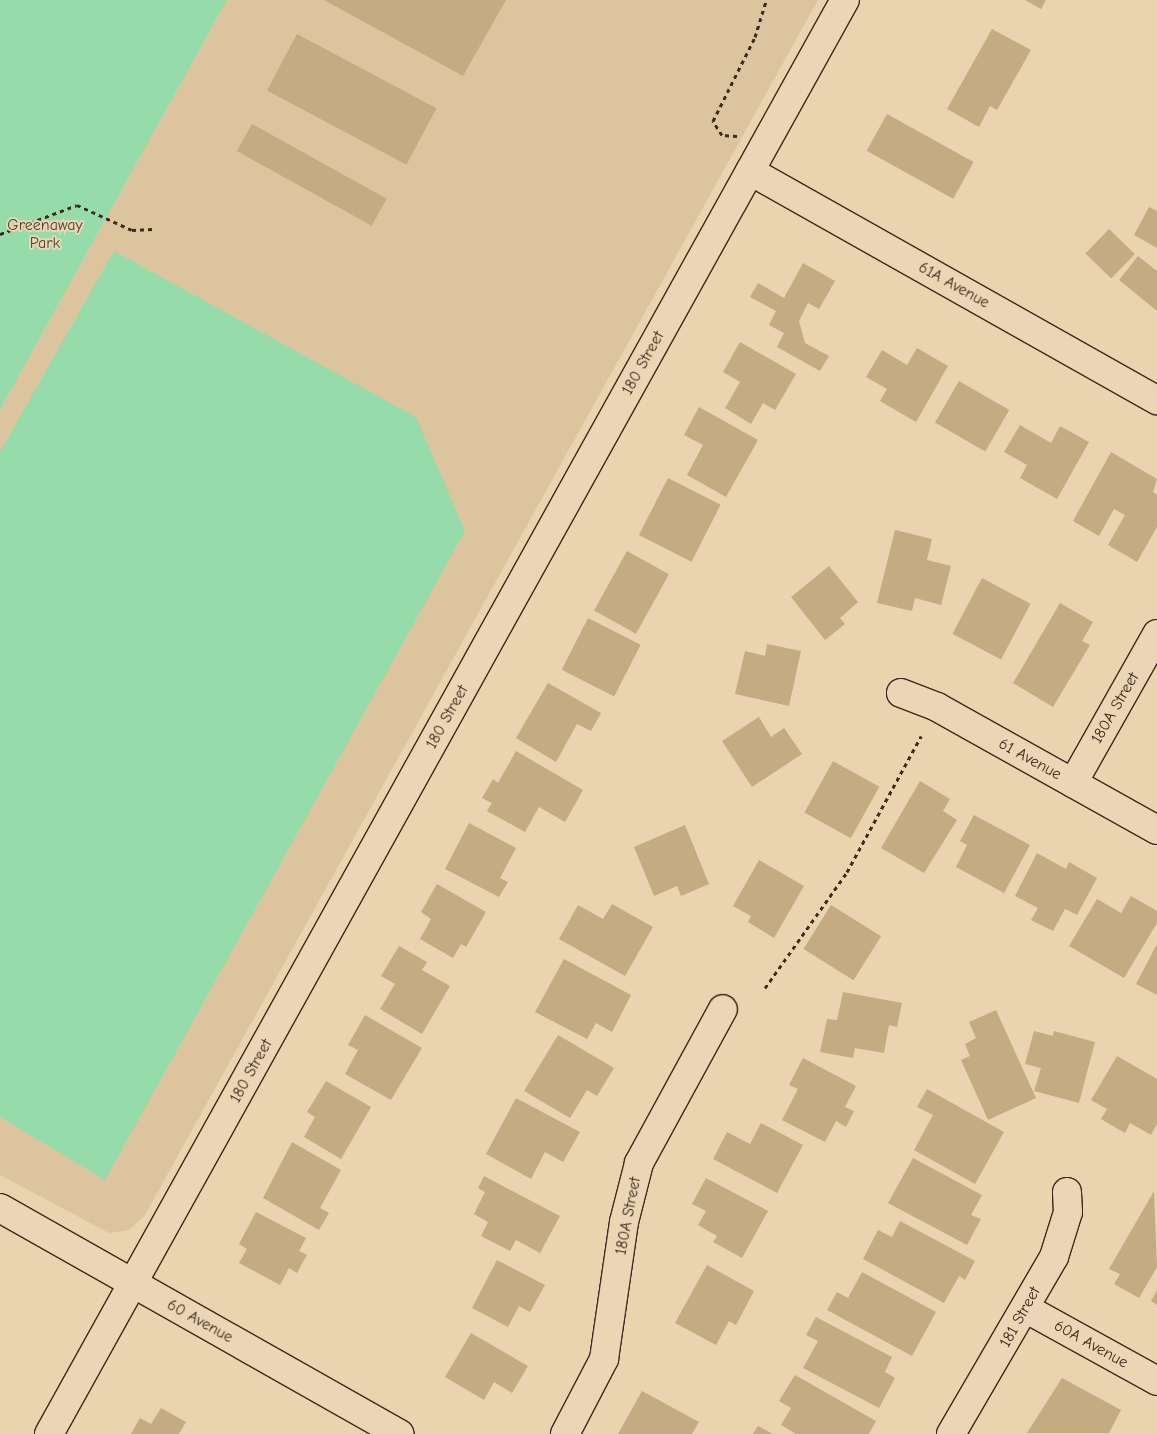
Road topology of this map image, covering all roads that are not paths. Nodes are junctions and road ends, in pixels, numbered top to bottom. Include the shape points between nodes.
1 (845, 0) edge
2 (750, 171) junction
3 (1157, 400) edge
4 (1157, 634) edge
5 (901, 693) dead end
6 (1073, 783) junction
7 (1157, 830) edge
8 (723, 1009) dead end
9 (1067, 1192) dead end
10 (0, 1208) edge
11 (133, 1283) junction
12 (1026, 1308) junction
13 (1157, 1381) edge
14 (49, 1434) edge
15 (400, 1434) edge
16 (565, 1434) edge
17 (951, 1434) edge

1 - 2 street, 180 Street
2 - 3 street, 61A Avenue
2 - 11 street, 180 Street
4 - 6 street, 180A Street
5 - 6 street, 61 Avenue via 937,707
6 - 7 street, 61 Avenue
8 - 16 street, 180A Street via 639,1162 624,1222 604,1359
9 - 12 street, 181 Street via 1062,1236
10 - 11 street, 60 Avenue
11 - 14 street, 180 Street
11 - 15 street, 60 Avenue
12 - 13 street, 60A Avenue
12 - 17 street, 181 Street

